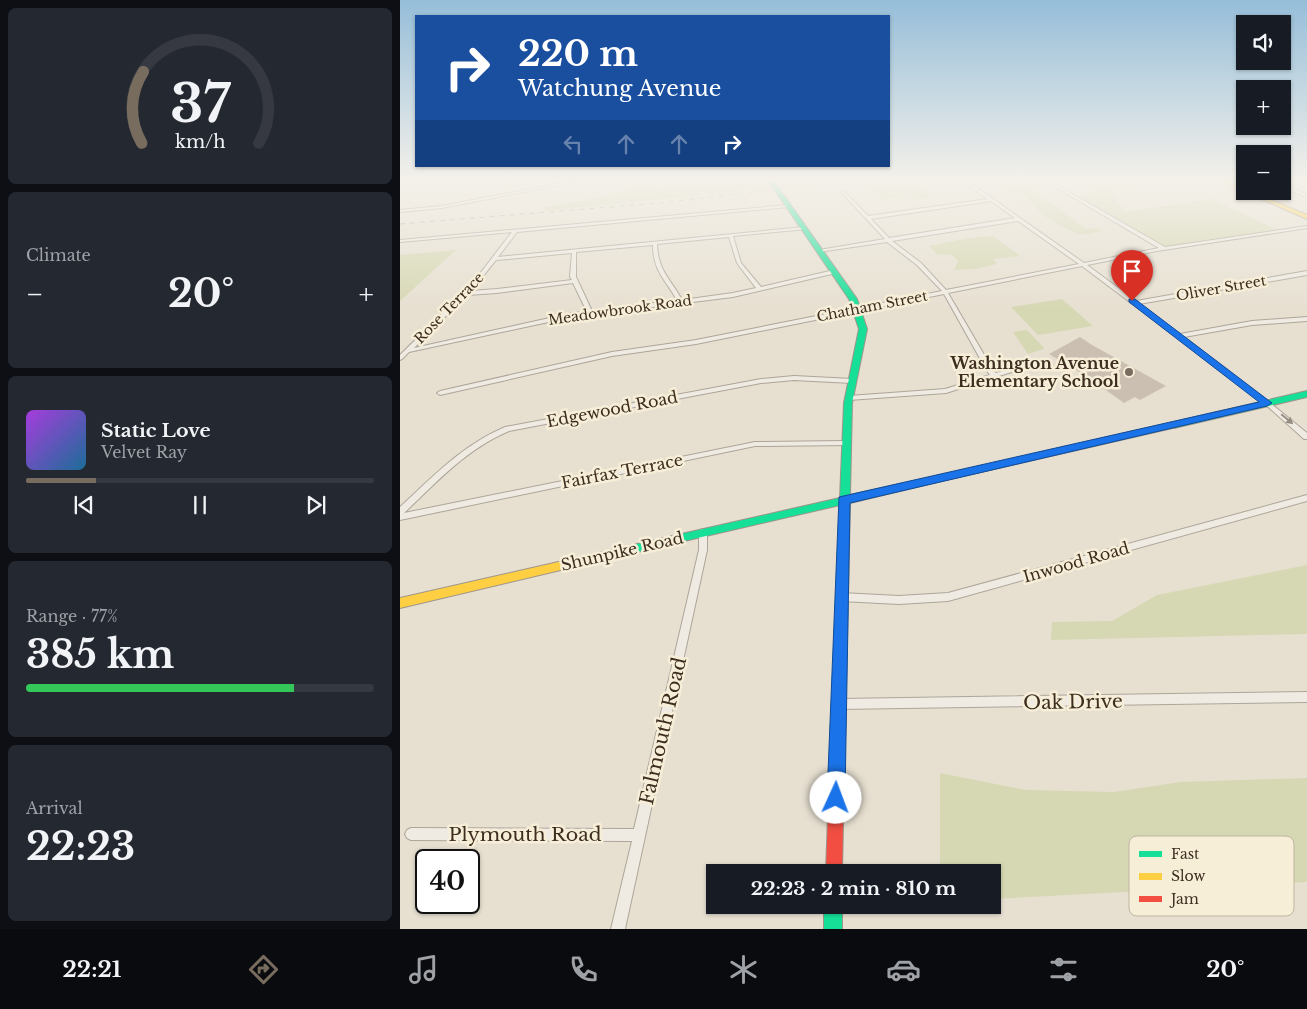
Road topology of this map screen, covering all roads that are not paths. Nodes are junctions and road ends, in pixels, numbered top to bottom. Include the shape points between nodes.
1 (606, 223) edge
2 (801, 223) edge
3 (872, 223) edge
4 (992, 223) edge
5 (1025, 223) edge
6 (1120, 223) edge
7 (1307, 227) edge
8 (804, 228) junction
9 (515, 232) junction
10 (731, 236) junction
11 (888, 240) junction
12 (400, 241) edge
13 (655, 244) junction
14 (1164, 249) junction
15 (819, 251) junction
16 (574, 252) junction
17 (494, 259) junction
18 (1083, 264) junction
19 (834, 272) junction
20 (1307, 273) edge
21 (574, 281) junction
22 (760, 289) junction
23 (945, 292) junction
24 (467, 293) junction
25 (681, 302) junction
26 (1134, 303) junction
27 (858, 309) junction
28 (590, 313) junction
29 (1307, 319) edge
30 (1180, 336) junction
31 (407, 351) junction
32 (400, 358) edge
33 (1035, 363) dead end
34 (995, 376) junction
35 (852, 381) junction
36 (440, 393) dead end
37 (1307, 394) edge
38 (849, 398) junction
39 (1267, 403) junction
40 (1307, 436) edge
41 (846, 443) junction
42 (1307, 498) edge
43 (844, 500) junction
44 (400, 512) edge
45 (400, 517) edge
46 (703, 532) junction
47 (842, 597) junction
48 (400, 603) edge
49 (1307, 697) edge
50 (839, 704) junction
51 (411, 834) dead end
52 (639, 835) junction
53 (834, 864) edge
54 (833, 914) edge
55 (618, 929) edge
56 (833, 929) edge

1 - 9 street
2 - 8 street
3 - 11 street
4 - 11 street
5 - 18 street
6 - 14 street
7 - 14 street, Chatham Street
8 - 10 street
8 - 15 street
9 - 12 street
9 - 17 street, Rose Terrace
10 - 13 street
10 - 22 street via 739,263
11 - 15 street
11 - 23 street via 919,264
13 - 16 street
13 - 25 street via 661,274
14 - 18 street, Chatham Street
15 - 19 street
16 - 17 street
16 - 21 street
17 - 24 street, Rose Terrace
18 - 23 street, Chatham Street
18 - 26 street
19 - 22 street, Meadowbrook Road
19 - 27 street
20 - 26 street, Oliver Street
21 - 24 street
21 - 28 street
22 - 25 street, Meadowbrook Road
23 - 27 street, Chatham Street
23 - 34 street
24 - 31 street, Rose Terrace
25 - 28 street, Meadowbrook Road
26 - 30 street
27 - 35 street via 863,329
27 - 36 street, Chatham Street via 696,342 612,354
28 - 31 street, Meadowbrook Road
29 - 30 street via 1252,323
30 - 39 street
31 - 32 street, Rose Terrace
33 - 34 street
34 - 38 street via 941,392
35 - 38 street
35 - 44 street, Edgewood Road via 761,380 508,429 470,449
37 - 39 street, Shunpike Road
38 - 41 street
39 -> 40 street
39 - 43 street, Shunpike Road
41 - 43 street
41 - 45 street, Fairfax Terrace via 755,444
42 - 47 street, Inwood Road via 948,597 899,600
43 - 46 street, Shunpike Road
43 - 47 street
46 - 48 street, Shunpike Road
46 - 52 street, Falmouth Road via 703,550
47 - 50 street
49 - 50 street, Oak Drive
50 - 53 street
51 - 52 street, Plymouth Road
52 - 55 street, Falmouth Road
54 - 56 street

